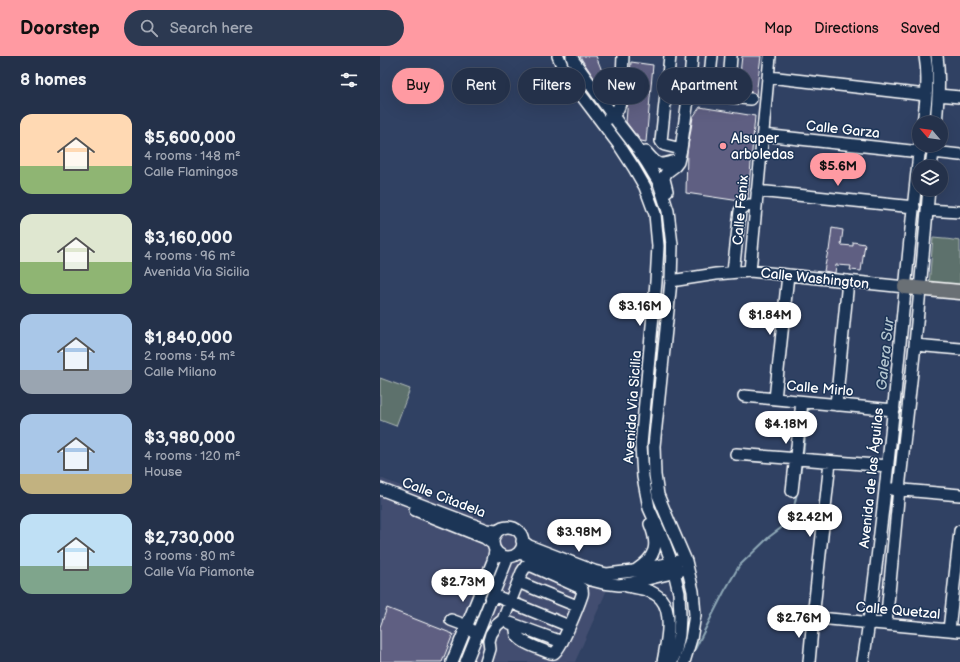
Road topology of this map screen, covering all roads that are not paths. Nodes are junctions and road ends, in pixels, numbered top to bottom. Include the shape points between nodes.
1 (558, 56) edge
2 (572, 56) edge
3 (623, 56) edge
4 (670, 56) edge
5 (692, 56) edge
6 (712, 56) edge
7 (731, 56) edge
8 (770, 56) edge
9 (925, 56) edge
10 (937, 56) edge
11 (622, 68) edge
12 (669, 68) edge
13 (691, 68) edge
14 (711, 68) edge
15 (730, 68) edge
16 (769, 77) junction
17 (593, 87) edge
18 (926, 95) junction
19 (938, 95) junction
20 (960, 97) edge
21 (599, 104) edge
22 (605, 104) edge
23 (620, 104) edge
24 (666, 104) edge
25 (687, 104) edge
26 (592, 109) junction
27 (612, 116) junction
28 (924, 116) edge
29 (936, 116) edge
30 (602, 123) junction
31 (763, 135) junction
32 (635, 145) junction
33 (681, 148) junction
34 (912, 148) edge
35 (920, 152) edge
36 (946, 152) edge
37 (960, 155) edge
38 (678, 160) junction
39 (757, 191) junction
40 (928, 196) edge
41 (756, 204) junction
42 (914, 207) junction
43 (927, 210) junction
44 (668, 211) junction
45 (960, 212) edge
46 (655, 214) junction
47 (750, 271) junction
48 (733, 272) junction
49 (788, 275) junction
50 (671, 281) junction
51 (848, 281) junction
52 (905, 287) junction
53 (920, 288) junction
54 (960, 292) edge
55 (915, 345) junction
56 (960, 349) edge
57 (744, 396) dead end
58 (775, 399) junction
59 (802, 402) junction
60 (836, 405) junction
61 (894, 410) junction
62 (736, 454) dead end
63 (796, 459) junction
64 (830, 462) junction
65 (888, 466) junction
66 (886, 488) junction
67 (380, 489) edge
68 (899, 489) junction
69 (792, 491) dead end
70 (646, 492) junction
71 (380, 495) edge
72 (960, 495) edge
73 (497, 531) junction
74 (960, 531) edge
75 (522, 541) junction
76 (494, 548) junction
77 (518, 553) junction
78 (508, 557) junction
79 (687, 563) junction
80 (673, 568) junction
81 (633, 571) junction
82 (518, 582) junction
83 (619, 585) junction
84 (493, 595) junction
85 (510, 601) junction
86 (577, 606) junction
87 (786, 615) dead end
88 (812, 618) junction
89 (451, 620) dead end
90 (503, 620) junction
91 (870, 622) junction
92 (886, 624) junction
93 (467, 626) junction
94 (569, 626) junction
95 (955, 631) edge
96 (474, 641) junction
97 (470, 661) edge
98 (452, 662) edge
99 (486, 662) edge
100 (663, 662) edge
101 (672, 662) edge
102 (684, 662) edge
103 (809, 662) edge
104 (863, 662) edge

1 - 26 street, Avenida Via Sicilia via 569,79
2 - 17 street, Avenida Via Sicilia
3 - 11 street
4 - 12 street
5 - 13 street
6 - 14 street
7 - 15 street
8 - 16 street, Calle Fénix
9 - 18 street
10 - 19 street
16 - 18 street
16 - 31 street, Calle Fénix
18 - 28 street
19 - 20 street
19 - 29 street
21 - 26 street
22 - 27 street, Avenida Via Sicilia
23 - 27 street via 617,112
24 - 33 street via 662,142
25 - 33 street
26 - 30 street, Avenida Via Sicilia
27 - 30 street
27 - 32 street, Avenida Via Sicilia
30 - 46 street, Avenida Via Sicilia via 645,187
31 - 34 street, Calle Garza
31 - 39 street, Calle Fénix
32 - 38 street via 657,164
32 - 44 street, Avenida Via Sicilia via 659,183
33 - 38 street
35 - 42 street, Avenida de las Águilas
36 - 37 street
38 - 44 street via 664,179 670,200
39 - 41 street, Calle Fénix
39 - 42 street
40 - 43 street, Avenida de las Águilas
41 - 47 street, Calle Fénix
41 - 48 street via 746,205 740,211
42 - 52 street, Avenida de las Águilas
43 - 45 street
43 - 53 street, Avenida de las Águilas
44 - 46 street
44 - 50 street, Avenida Via Sicilia via 672,245
46 - 70 street, Avenida Via Sicilia via 658,246 656,282 641,445
47 - 48 street, Calle Washington
47 - 49 street, Calle Washington
48 - 50 street, Calle Washington
49 - 51 street, Calle Washington
49 - 58 street
50 - 79 street, Avenida Via Sicilia via 654,446 655,468 658,495
51 - 52 street, Calle Washington
51 - 60 street
52 - 53 main road, Calle Washington
52 - 61 street, Avenida de las Águilas
53 - 54 main road, Calle Washington
53 - 55 street, Avenida de las Águilas
55 - 56 street
55 - 68 street, Avenida de las Águilas
57 - 58 street, Calle Mirlo
58 - 59 street, Calle Mirlo
59 - 60 street, Calle Mirlo
59 - 63 street
60 - 61 street, Calle Mirlo
61 - 65 street, Avenida de las Águilas
62 - 63 street
63 - 64 street
63 - 69 street
64 - 65 street
64 - 88 street
65 - 66 street, Avenida de las Águilas
66 - 68 street
66 - 91 street, Avenida de las Águilas
67 - 73 street, Calle Citadela via 488,530
68 - 72 street
68 - 92 street, Avenida de las Águilas
70 - 80 street, Avenida Via Sicilia via 649,508
70 - 81 street via 643,508 656,544 652,556 644,565
71 - 76 street, Calle Citadela via 485,538
73 - 75 street via 505,527 514,529
73 - 76 street via 493,539
74 - 95 street
75 - 77 street
75 - 81 street via 594,571 607,574
76 - 78 street via 498,554
76 - 93 street via 493,561
77 - 78 street
77 - 83 street via 591,580
78 - 84 street
79 - 80 street
79 - 102 street, Avenida Via Sicilia via 695,615
80 - 81 street
80 - 83 street
80 - 101 street, Avenida Via Sicilia via 679,593 680,616 679,635
82 - 85 street
82 - 86 street
82 - 86 street via 524,568 532,566 582,589
83 - 100 street via 644,589 661,599 667,608 667,644
84 - 85 street
84 - 96 street
85 - 90 street
85 - 94 street
86 - 94 street
87 - 88 street, Calle Quetzal
88 - 91 street, Calle Quetzal
88 - 103 street
89 - 93 street
90 - 94 street via 562,642
90 - 99 street via 491,634
91 - 92 street, Calle Quetzal
91 - 104 street, Avenida de las Águilas
92 - 95 street, Calle Quetzal
93 - 96 street via 472,631
93 - 98 street
96 - 97 street

